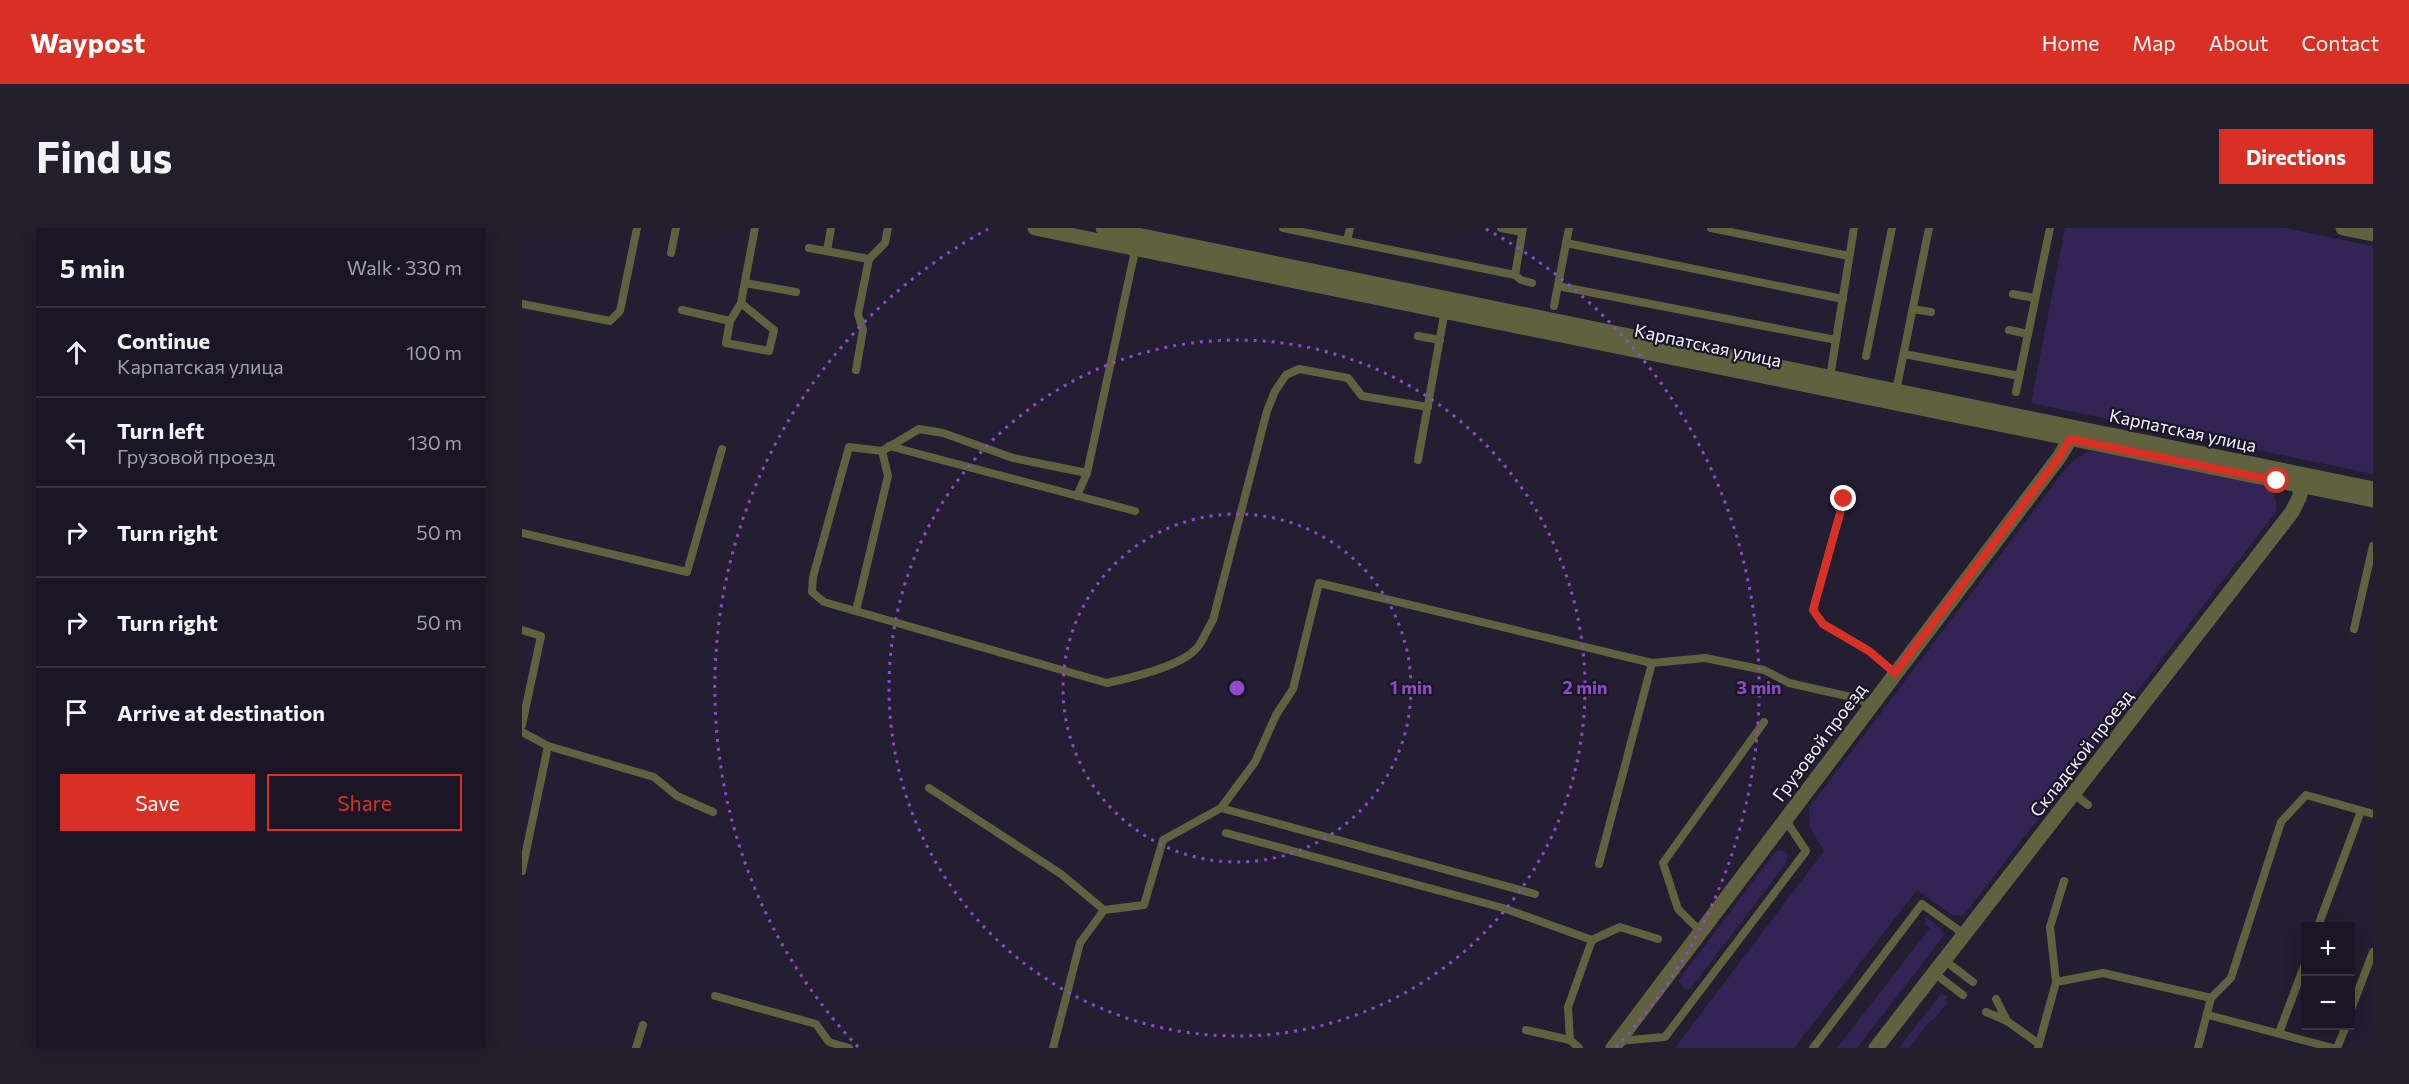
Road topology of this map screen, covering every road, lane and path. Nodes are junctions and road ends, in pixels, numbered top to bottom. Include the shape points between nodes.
1 (637, 228) edge
2 (676, 228) edge
3 (754, 228) edge
4 (831, 228) edge
5 (888, 228) edge
6 (1035, 228) edge
7 (1103, 228) edge
8 (1283, 228) edge
9 (1350, 228) edge
10 (1501, 228) edge
11 (1569, 228) edge
12 (1711, 228) edge
13 (1854, 228) edge
14 (1892, 228) edge
15 (1929, 228) edge
16 (2050, 228) edge
17 (2343, 228) edge
18 (1522, 230) edge
19 (2373, 234) edge
20 (1347, 241) junction
21 (1137, 242) junction
22 (1566, 243) junction
23 (809, 248) dead end
24 (827, 251) junction
25 (671, 253) dead end
26 (1849, 256) junction
27 (869, 259) junction
28 (1515, 275) junction
29 (745, 283) junction
30 (1532, 283) dead end
31 (1558, 286) junction
32 (796, 292) dead end
33 (2013, 294) dead end
34 (1843, 298) junction
35 (2035, 298) junction
36 (522, 303) edge
37 (741, 303) junction
38 (1446, 305) junction
39 (1554, 306) dead end
40 (1913, 309) junction
41 (682, 310) dead end
42 (1931, 312) dead end
43 (730, 321) junction
44 (2009, 330) dead end
45 (2028, 334) junction
46 (1418, 336) dead end
47 (1440, 340) junction
48 (1836, 340) junction
49 (1904, 354) junction
50 (1866, 356) dead end
51 (856, 370) dead end
52 (2019, 376) junction
53 (1830, 377) junction
54 (1896, 391) junction
55 (2016, 392) dead end
56 (1428, 407) junction
57 (2071, 433) junction
58 (886, 448) junction
59 (722, 449) dead end
60 (1418, 460) dead end
61 (1087, 473) junction
62 (2303, 480) junction
63 (2373, 489) edge
64 (1077, 496) junction
65 (1844, 499) dead end
66 (2373, 500) edge
67 (1135, 511) dead end
68 (522, 533) edge
69 (2373, 546) edge
70 (856, 611) junction
71 (2354, 629) dead end
72 (522, 630) edge
73 (1652, 663) junction
74 (1895, 673) junction
75 (1870, 706) junction
76 (1764, 722) dead end
77 (522, 725) edge
78 (522, 732) edge
79 (548, 746) junction
80 (929, 788) dead end
81 (2074, 794) junction
82 (2088, 805) dead end
83 (1221, 808) junction
84 (2361, 811) junction
85 (713, 812) dead end
86 (2373, 814) edge
87 (1785, 819) junction
88 (1226, 833) dead end
89 (1599, 864) dead end
90 (522, 871) edge
91 (2064, 881) dead end
92 (1534, 894) dead end
93 (1104, 910) junction
94 (2320, 922) edge
95 (1701, 932) junction
96 (1964, 934) junction
97 (1658, 939) dead end
98 (1592, 940) junction
99 (2373, 952) edge
100 (1944, 960) junction
101 (1934, 973) junction
102 (2301, 974) edge
103 (1973, 982) dead end
104 (2056, 982) junction
105 (1963, 995) dead end
106 (715, 996) dead end
107 (2211, 998) junction
108 (1996, 999) dead end
109 (2355, 999) edge
110 (1986, 1012) dead end
111 (2208, 1015) junction
112 (2007, 1021) junction
113 (643, 1025) dead end
114 (1527, 1030) dead end
115 (2344, 1030) edge
116 (2279, 1033) junction
117 (1570, 1040) junction
118 (1615, 1045) edge
119 (2039, 1046) edge
120 (636, 1048) edge
121 (849, 1048) edge
122 (1053, 1048) edge
123 (1579, 1048) edge
124 (1813, 1048) edge
125 (1876, 1048) edge
126 (2198, 1048) edge
127 (2332, 1048) edge
128 (2337, 1048) edge

1 - 36 lane via 620,311 610,321
2 - 25 lane
3 - 29 lane
4 - 24 lane
5 - 27 lane via 885,243
6 - 21 street, Карпатская улица
7 - 21 street, Карпатская улица
8 - 20 lane
9 - 20 lane
10 - 18 lane
11 - 22 lane
12 - 26 lane
13 - 26 lane
14 - 50 lane
15 - 40 lane
16 - 35 lane
17 - 19 street
18 - 28 lane
20 - 28 lane
21 - 38 street, Карпатская улица
21 - 61 lane
22 - 31 lane
22 - 34 lane
23 - 24 lane
24 - 27 lane
26 - 34 lane
27 - 51 lane via 858,314 863,330
28 - 30 lane
29 - 32 lane
29 - 37 lane
31 - 39 lane
31 - 48 lane
33 - 35 lane
34 - 48 lane
35 - 45 lane
37 - 43 lane
37 - 43 lane via 774,330 769,351 726,343
38 - 47 lane
38 - 53 street, Карпатская улица
38 - 57 street, Карпатская улица
40 - 42 lane
40 - 49 lane
41 - 43 lane
44 - 45 lane
45 - 52 lane
46 - 47 lane
47 - 56 lane
48 - 53 lane
49 - 52 lane
49 - 54 lane
52 - 55 lane
53 - 54 street, Карпатская улица
54 - 57 street, Карпатская улица
56 - 60 lane
56 - 70 lane via 1362,396 1348,378 1299,369 1286,375 1267,411 1213,620 1195,650 1139,676 1107,683
57 - 62 street, Карпатская улица
57 - 74 street, Грузовой проезд via 2060,456
58 - 61 lane via 919,429 943,433 1013,458
58 - 64 lane
58 - 70 lane via 888,476
58 - 70 lane via 849,447 813,577 812,592 824,602
59 - 68 lane via 687,572
61 - 64 lane
62 - 63 street, Карпатская улица
62 - 66 street, Карпатская улица
62 - 81 street, Складской проезд via 2292,512
64 - 67 lane
65 - 74 lane via 1813,610 1823,624 1869,651
69 - 71 lane
72 - 77 lane via 541,636
73 - 75 lane via 1705,658 1764,670 1789,683 1860,699
73 - 83 lane via 1319,583 1293,689 1276,715 1255,762
73 - 89 lane
74 - 75 street, Грузовой проезд
75 - 87 street, Грузовой проезд
76 - 95 lane via 1663,863 1678,909
78 - 79 lane
79 - 85 lane via 654,777 677,796
79 - 90 lane
80 - 93 lane via 1061,874
81 - 82 lane
81 - 96 street, Складской проезд
83 - 92 lane
83 - 93 lane via 1163,840 1144,904
84 - 86 lane
84 - 94 lane
84 - 107 lane via 2306,795 2281,822 2231,978
87 - 95 street, Грузовой проезд
87 - 118 lane via 1806,851 1665,1037
88 - 98 lane via 1503,908
91 - 104 lane via 2050,927
93 - 122 lane via 1080,943
95 - 118 street, Грузовой проезд
96 - 100 street, Складской проезд
96 - 124 lane via 1922,904
97 - 98 lane via 1620,927
98 - 117 lane via 1568,1006
99 - 109 lane
100 - 101 street, Складской проезд
100 - 103 lane
101 - 105 lane
101 - 125 street, Складской проезд
102 - 116 lane
104 - 107 lane via 2103,973
104 - 119 lane
106 - 121 lane via 816,1024 829,1042
107 - 111 lane
108 - 112 lane
110 - 112 lane
111 - 116 lane
111 - 126 lane
112 - 119 lane
113 - 120 lane
114 - 117 lane
115 - 128 lane
116 - 127 lane
117 - 123 lane

